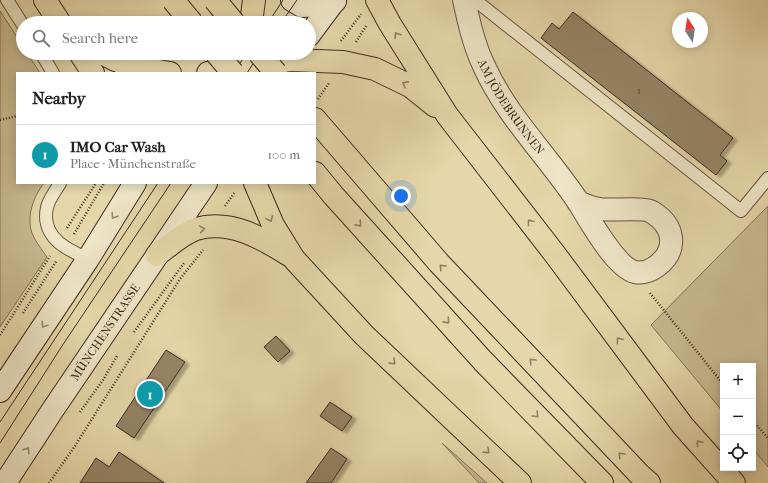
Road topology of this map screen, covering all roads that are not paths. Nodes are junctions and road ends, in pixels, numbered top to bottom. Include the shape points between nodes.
1 (7, 0) edge
2 (173, 0) edge
3 (215, 0) edge
4 (250, 0) edge
5 (254, 0) edge
6 (292, 0) edge
7 (335, 0) edge
8 (377, 0) edge
9 (464, 0) edge
10 (475, 0) edge
11 (17, 16) edge
12 (186, 16) edge
13 (229, 16) edge
14 (240, 16) edge
15 (252, 16) edge
16 (316, 26) edge
17 (45, 60) edge
18 (85, 60) edge
19 (118, 60) edge
20 (212, 60) edge
21 (236, 60) edge
22 (247, 64) edge
23 (286, 65) edge
24 (52, 72) edge
25 (92, 72) edge
26 (165, 72) edge
27 (205, 72) edge
28 (212, 72) edge
29 (448, 115) junction
30 (316, 120) edge
31 (316, 174) edge
32 (768, 178) edge
33 (59, 184) edge
34 (134, 184) edge
35 (205, 184) edge
36 (246, 186) edge
37 (578, 202) junction
38 (157, 255) junction
39 (88, 259) junction
40 (294, 259) junction
41 (0, 391) edge
42 (6, 483) edge
43 (520, 483) edge
44 (602, 483) edge
45 (649, 483) edge
46 (734, 483) edge

1 - 11 lane
2 - 12 highway, bridge
3 - 13 highway, bridge
4 - 14 main road
5 - 15 highway
6 - 7 main road via 302,6 322,5
7 - 16 main road
29 -> 8 highway
9 - 37 main road, AM JÖDEBRUNNEN via 476,46 500,96
10 - 32 lane via 741,211
17 - 24 lane
18 - 25 highway
19 - 26 highway
20 - 27 main road
21 - 22 highway, bridge
22 - 23 highway, bridge
22 - 28 highway
29 -> 23 highway via 410,86 375,69 343,62
46 -> 29 highway via 683,426
45 -> 30 highway via 439,263
31 -> 44 highway via 483,361
33 - 39 lane via 48,202 46,212 50,233 62,246
34 -> 39 main road
35 - 38 main road, MÜNCHENSTRASSE
36 -> 40 highway
37 - 37 main road, AM JÖDEBRUNNEN via 599,209 650,211 667,226 671,250 653,269 642,274 632,271 622,264 606,244
38 -> 40 highway via 196,229 216,227 235,228 263,239
42 -> 38 main road, MÜNCHENSTRASSE
39 -> 41 main road
40 -> 43 highway via 364,335

